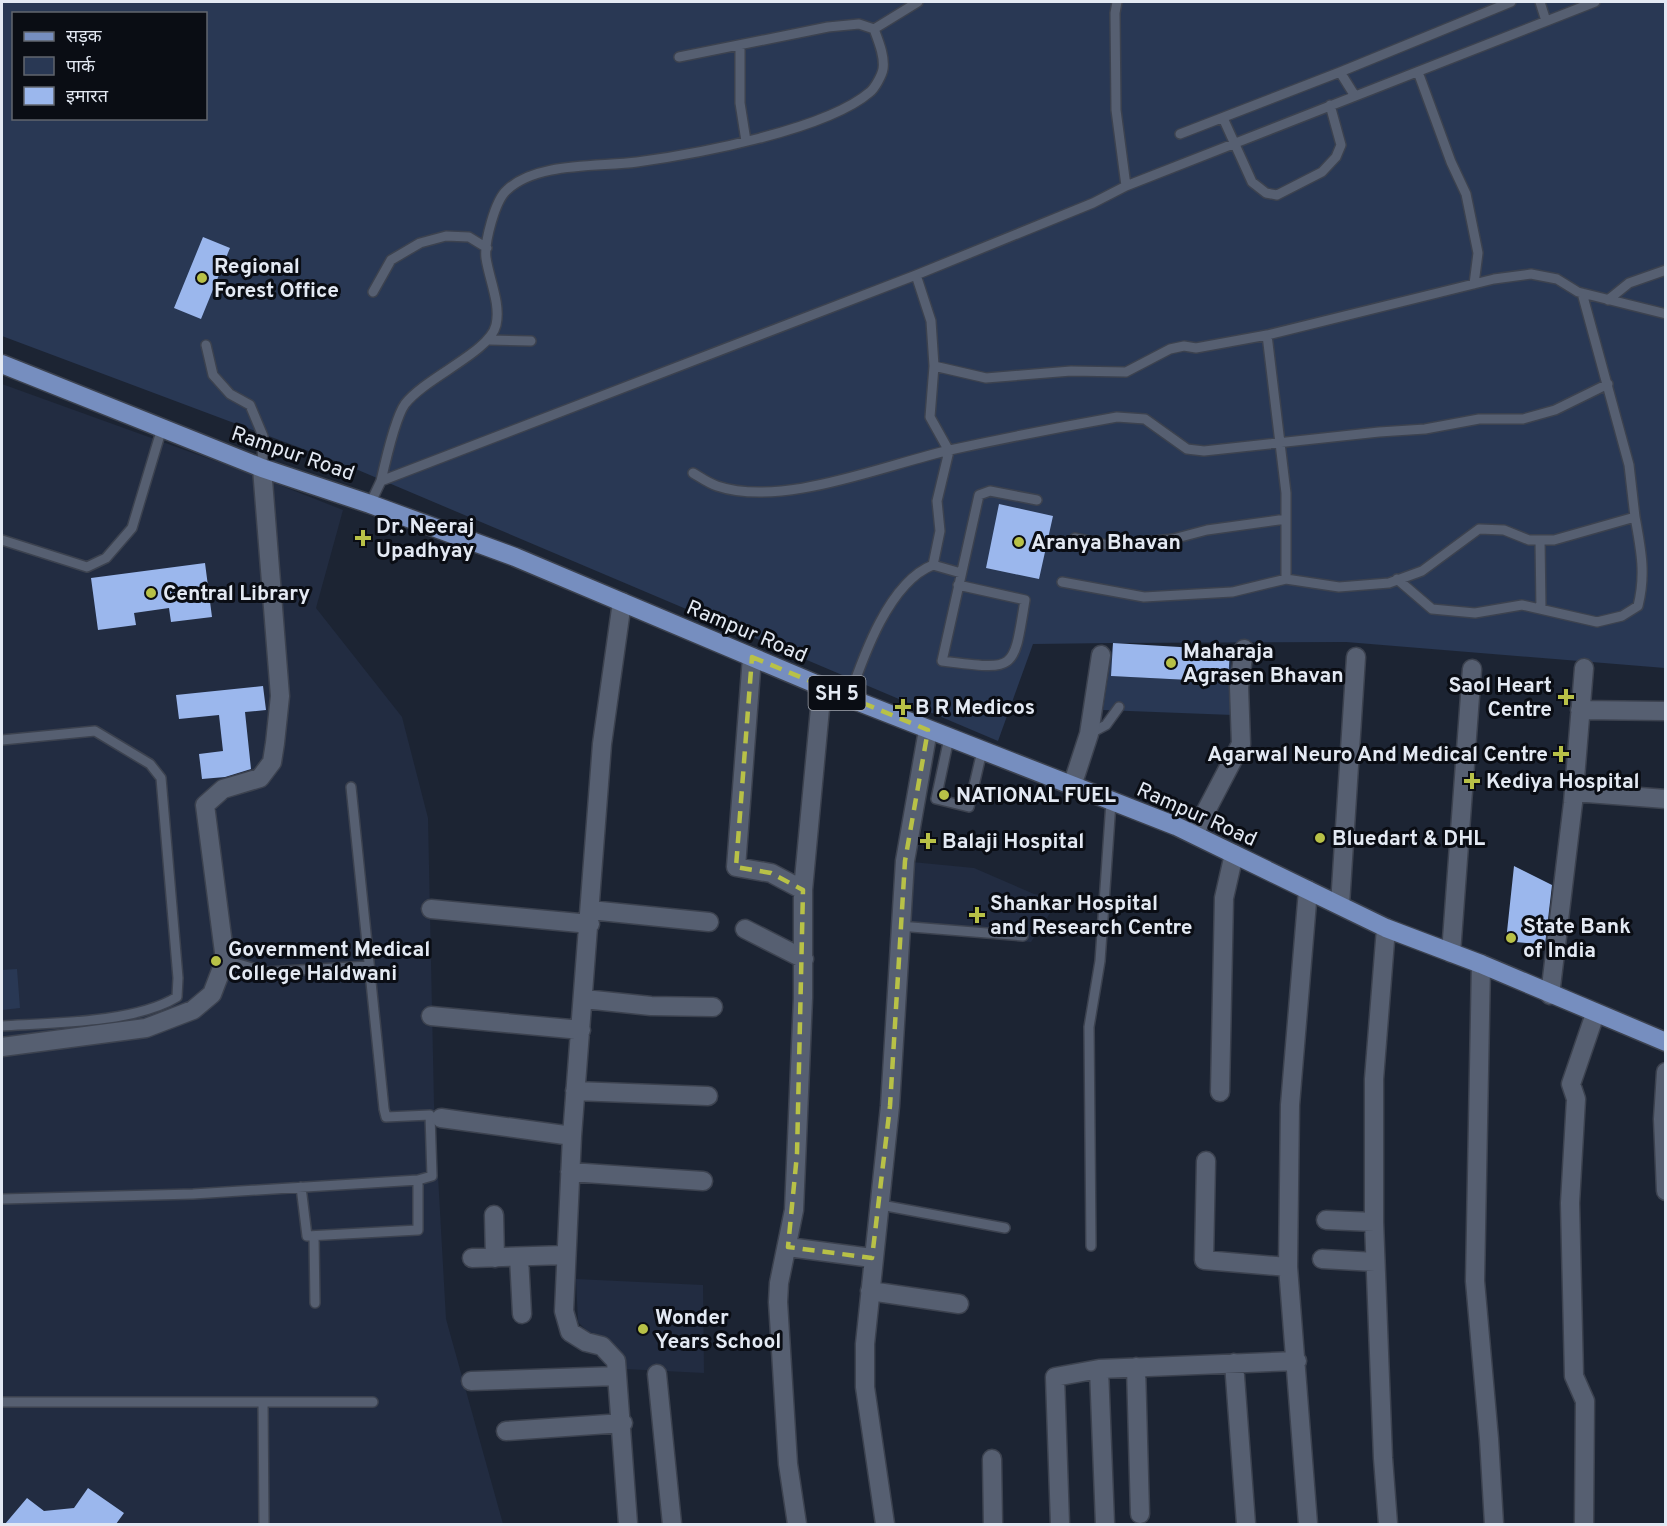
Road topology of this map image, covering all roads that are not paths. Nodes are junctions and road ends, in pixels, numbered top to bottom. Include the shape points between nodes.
1 (918, 2) edge
2 (1117, 2) edge
3 (1511, 2) edge
4 (1540, 2) edge
5 (1595, 2) edge
6 (1546, 21) junction
7 (874, 29) junction
8 (740, 46) junction
9 (679, 57) dead end
10 (1340, 72) junction
11 (1418, 72) junction
12 (1355, 96) junction
13 (1330, 105) junction
14 (1223, 118) junction
15 (1180, 134) dead end
16 (746, 141) junction
17 (1234, 145) junction
18 (1126, 186) junction
19 (487, 248) junction
20 (1665, 270) edge
21 (916, 275) junction
22 (1474, 284) junction
23 (373, 292) dead end
24 (1582, 293) junction
25 (1608, 300) junction
26 (1665, 314) edge
27 (1267, 335) junction
28 (490, 340) junction
29 (531, 340) dead end
30 (206, 345) dead end
31 (2, 365) edge
32 (934, 366) junction
33 (1608, 384) junction
34 (162, 428) junction
35 (1280, 443) junction
36 (949, 451) junction
37 (261, 468) junction
38 (693, 473) dead end
39 (381, 481) junction
40 (1037, 500) dead end
41 (370, 504) junction
42 (1635, 517) junction
43 (1287, 519) junction
44 (1075, 538) dead end
45 (2, 540) edge
46 (1540, 540) junction
47 (933, 565) junction
48 (961, 573) junction
49 (1286, 579) junction
50 (1398, 579) junction
51 (1062, 582) dead end
52 (958, 585) junction
53 (622, 602) junction
54 (1541, 609) junction
55 (1244, 649) dead end
56 (1101, 655) dead end
57 (752, 657) junction
58 (1356, 657) dead end
59 (1584, 668) dead end
60 (1472, 669) dead end
61 (822, 687) junction
62 (849, 698) junction
63 (1119, 707) dead end
64 (1580, 710) junction
65 (1665, 711) edge
66 (928, 729) junction
67 (1089, 734) junction
68 (949, 738) junction
69 (2, 740) edge
70 (982, 751) junction
71 (1072, 786) junction
72 (351, 787) dead end
73 (1574, 792) junction
74 (1665, 799) edge
75 (1111, 801) junction
76 (1194, 834) junction
77 (1234, 854) junction
78 (803, 890) junction
79 (1308, 890) junction
80 (1340, 905) junction
81 (430, 909) dead end
82 (590, 917) junction
83 (709, 922) dead end
84 (899, 926) junction
85 (1386, 928) junction
86 (745, 929) dead end
87 (1023, 936) dead end
88 (1450, 953) junction
89 (804, 959) junction
90 (225, 960) junction
91 (1481, 964) junction
92 (369, 966) junction
93 (1550, 995) junction
94 (584, 999) junction
95 (713, 1007) dead end
96 (1595, 1014) junction
97 (431, 1016) dead end
98 (2, 1026) edge
99 (581, 1030) junction
100 (1665, 1042) edge
101 (2, 1047) edge
102 (1665, 1072) edge
103 (575, 1091) junction
104 (1220, 1092) dead end
105 (708, 1096) dead end
106 (441, 1118) dead end
107 (572, 1136) junction
108 (1206, 1161) dead end
109 (570, 1172) junction
110 (418, 1180) junction
111 (703, 1181) dead end
112 (301, 1188) junction
113 (1665, 1191) edge
114 (2, 1199) edge
115 (881, 1205) junction
116 (494, 1215) dead end
117 (1326, 1220) dead end
118 (1374, 1222) junction
119 (1005, 1228) dead end
120 (314, 1236) junction
121 (1090, 1246) dead end
122 (788, 1247) junction
123 (566, 1255) junction
124 (519, 1257) junction
125 (472, 1258) dead end
126 (495, 1258) junction
127 (872, 1258) junction
128 (1322, 1259) dead end
129 (1375, 1262) junction
130 (1288, 1267) junction
131 (870, 1291) junction
132 (315, 1303) dead end
133 (959, 1304) dead end
134 (522, 1314) dead end
135 (1297, 1361) junction
136 (1234, 1363) junction
137 (1136, 1367) junction
138 (1099, 1369) junction
139 (657, 1374) dead end
140 (617, 1376) junction
141 (471, 1381) dead end
142 (2, 1402) edge
143 (262, 1402) junction
144 (373, 1402) dead end
145 (623, 1423) junction
146 (506, 1431) dead end
147 (992, 1459) dead end
148 (1140, 1514) dead end
149 (264, 1524) edge
150 (628, 1524) edge
151 (672, 1524) edge
152 (797, 1524) edge
153 (885, 1524) edge
154 (993, 1524) edge
155 (1060, 1524) edge
156 (1105, 1524) edge
157 (1246, 1524) edge
158 (1308, 1524) edge
159 (1388, 1524) edge
160 (1494, 1524) edge
161 (1584, 1524) edge

1 - 7 lane
2 - 18 lane via 1116,110
3 - 10 lane
4 - 6 lane
5 - 6 lane
6 - 11 lane
7 - 8 lane via 859,24 828,27
7 - 16 lane via 883,68 872,91 821,119
8 - 9 lane
8 - 16 lane via 740,103
10 - 12 lane
10 - 14 lane
11 - 12 lane
11 - 22 lane via 1466,194 1478,253
12 - 13 lane
13 - 17 lane
13 - 17 lane via 1341,145 1336,157 1322,172 1277,195 1266,193 1252,182
14 - 15 lane
14 - 17 lane
16 - 19 lane via 637,162 548,170 521,179 505,191 495,211
17 - 18 lane
18 - 21 lane
19 - 23 lane via 470,237 446,236 420,243 391,260
19 - 28 lane via 497,315
20 - 25 lane via 1629,283
21 - 32 lane via 931,321
21 - 39 lane
22 - 24 lane via 1531,274 1557,279
22 - 27 lane
24 - 25 lane
24 - 33 lane
25 - 26 lane
27 - 32 lane via 1170,349 1126,372 1071,371 986,378
27 - 35 lane
28 - 29 lane
28 - 39 lane via 421,387 404,405
30 - 37 lane via 213,375 230,394 250,405 263,436
31 - 34 main road, Rampur Road / SH 5
32 - 36 lane via 930,417
33 - 35 lane via 1555,410 1523,419 1479,419 1425,429
33 - 42 lane via 1629,465
34 - 37 main road, Rampur Road / SH 5
34 - 45 lane via 132,528 106,558 87,567
35 - 36 lane via 1204,451 1187,449 1144,419 1117,417
35 - 43 lane
36 - 38 lane via 843,480 759,492 717,486
36 - 47 lane via 937,501 940,531
37 - 41 main road, Rampur Road / SH 5
37 - 90 street via 280,696 272,762 260,778 223,789 205,805
39 - 41 lane
40 - 48 lane via 990,491 979,495
41 - 53 main road, Rampur Road / SH 5 via 515,557
42 - 46 lane via 1554,540
42 - 54 lane via 1644,584 1638,606 1622,616 1597,622
43 - 44 lane via 1112,546
43 - 49 lane
46 - 50 lane via 1504,530 1479,529 1422,571
46 - 54 lane
47 - 48 lane
47 - 62 lane via 909,580 893,601
48 - 52 lane
49 - 50 lane via 1339,587
49 - 51 lane via 1232,592 1144,597
50 - 54 lane via 1432,609 1475,613 1522,605
52 - 52 lane via 942,661 988,667 1004,664 1016,654 1025,600
53 - 57 main road, Rampur Road / SH 5
53 - 82 street via 602,744
55 - 76 street via 1239,687 1241,744
56 - 67 street
57 - 61 main road, Rampur Road / SH 5
57 - 78 street via 736,867 771,873
58 - 80 street
59 - 64 street
60 - 88 street
61 - 62 main road, Rampur Road / SH 5
61 - 78 street
62 - 66 main road, Rampur Road / SH 5
63 - 67 lane via 1106,725
64 - 65 street
64 - 73 street
66 - 68 main road, Rampur Road / SH 5
66 - 84 street via 911,814
67 - 71 street
68 - 70 main road, Rampur Road / SH 5
68 - 70 lane via 936,799 969,807
69 - 98 lane via 95,731 150,764 161,778 178,978 177,997 162,1006 89,1020
70 - 71 main road, Rampur Road / SH 5
71 - 75 main road, Rampur Road / SH 5
72 - 92 lane
73 - 74 street
73 - 93 street
75 - 76 main road, Rampur Road / SH 5
75 - 121 lane via 1100,961 1088,1035
76 - 77 main road, Rampur Road / SH 5
77 - 79 main road, Rampur Road / SH 5
77 - 104 street via 1224,898
78 - 89 street
79 - 80 main road, Rampur Road / SH 5
79 - 130 street via 1290,1105
80 - 85 main road, Rampur Road / SH 5
81 - 82 street
82 - 83 street
82 - 94 street
84 - 87 lane
84 - 115 street
85 - 88 main road, Rampur Road / SH 5
85 - 118 street via 1374,1078
86 - 89 street
88 - 91 main road, Rampur Road / SH 5
89 - 122 street via 794,1210
90 - 92 lane via 266,972
90 - 101 street via 212,994 193,1010 146,1028
91 - 93 main road, Rampur Road / SH 5
91 - 160 street via 1474,1281
92 - 110 lane via 386,1117 430,1115 432,1176
93 - 96 main road, Rampur Road / SH 5
94 - 95 street
94 - 99 street
96 - 100 main road, Rampur Road / SH 5
96 - 161 street via 1571,1084 1576,1099 1570,1203 1574,1376 1585,1401
97 - 99 street
99 - 103 street
102 - 113 street
103 - 105 street
103 - 107 street
106 - 107 street
107 - 109 street
108 - 130 street via 1204,1260
109 - 111 street
109 - 123 street
110 - 112 lane
110 - 120 lane via 418,1230
112 - 114 lane
112 - 120 lane via 307,1236
115 - 119 lane
115 - 127 street
116 - 126 street
117 - 118 street
118 - 129 street
120 - 132 lane
122 - 127 street
122 - 152 street via 778,1302 788,1464
123 - 124 street
123 - 140 street via 564,1311 570,1332 602,1346 616,1361
124 - 126 street
124 - 134 street
125 - 126 street
127 - 131 street
128 - 129 street
129 - 159 street
130 - 135 street
131 - 133 street
131 - 153 street via 865,1387
135 - 136 street
135 - 158 street
136 - 137 street
136 - 157 street
137 - 138 street
137 - 148 street
138 - 155 street via 1056,1377
138 - 156 street
139 - 151 street
140 - 141 street
140 - 145 street
142 - 143 lane
143 - 144 lane
143 - 149 lane
145 - 146 street
145 - 150 street
147 - 154 street

